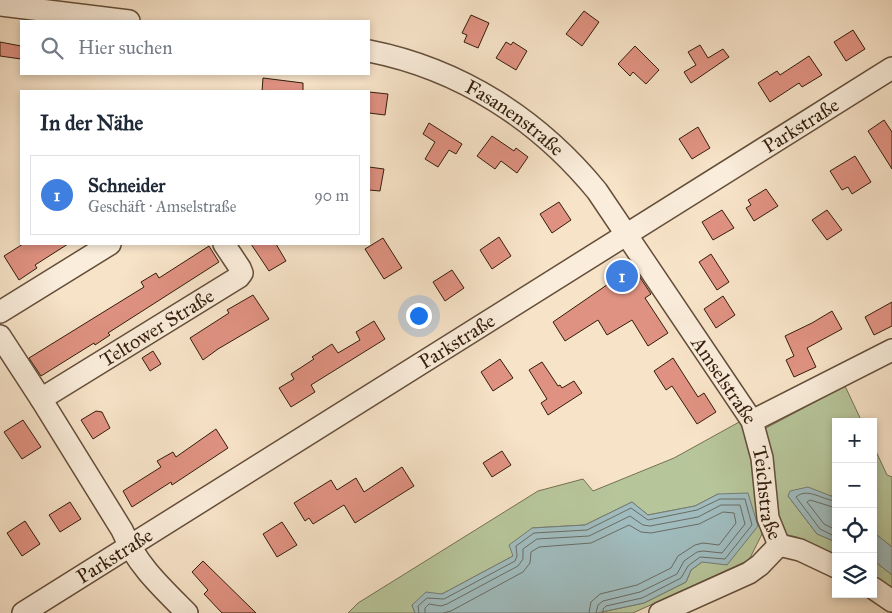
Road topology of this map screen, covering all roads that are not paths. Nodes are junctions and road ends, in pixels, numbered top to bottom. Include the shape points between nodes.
1 (0, 5) edge
2 (121, 20) edge
3 (370, 51) edge
4 (892, 68) edge
5 (627, 235) junction
6 (108, 245) edge
7 (225, 245) edge
8 (0, 312) edge
9 (0, 336) edge
10 (892, 350) edge
11 (41, 399) junction
12 (752, 421) junction
13 (779, 545) junction
14 (129, 546) junction
15 (832, 565) edge
16 (877, 591) edge
17 (892, 601) edge
18 (23, 613) edge
19 (187, 613) edge
20 (660, 613) edge

1 - 2 street
3 - 5 street, Fasanenstraße via 441,72 514,112 585,176
4 - 5 street, Parkstraße
5 - 12 street, Amselstraße
5 - 14 street, Parkstraße
6 - 8 street
7 - 11 street, Teltower Straße via 240,268 242,273 239,277
9 - 11 street
10 - 12 street, Amselstraße
11 - 14 street
12 - 13 street, Teichstraße via 762,458 768,518
13 - 15 street via 800,550
13 - 20 street, Teichstraße via 749,573
14 - 18 street, Parkstraße
14 - 19 street via 149,574
16 - 17 street

